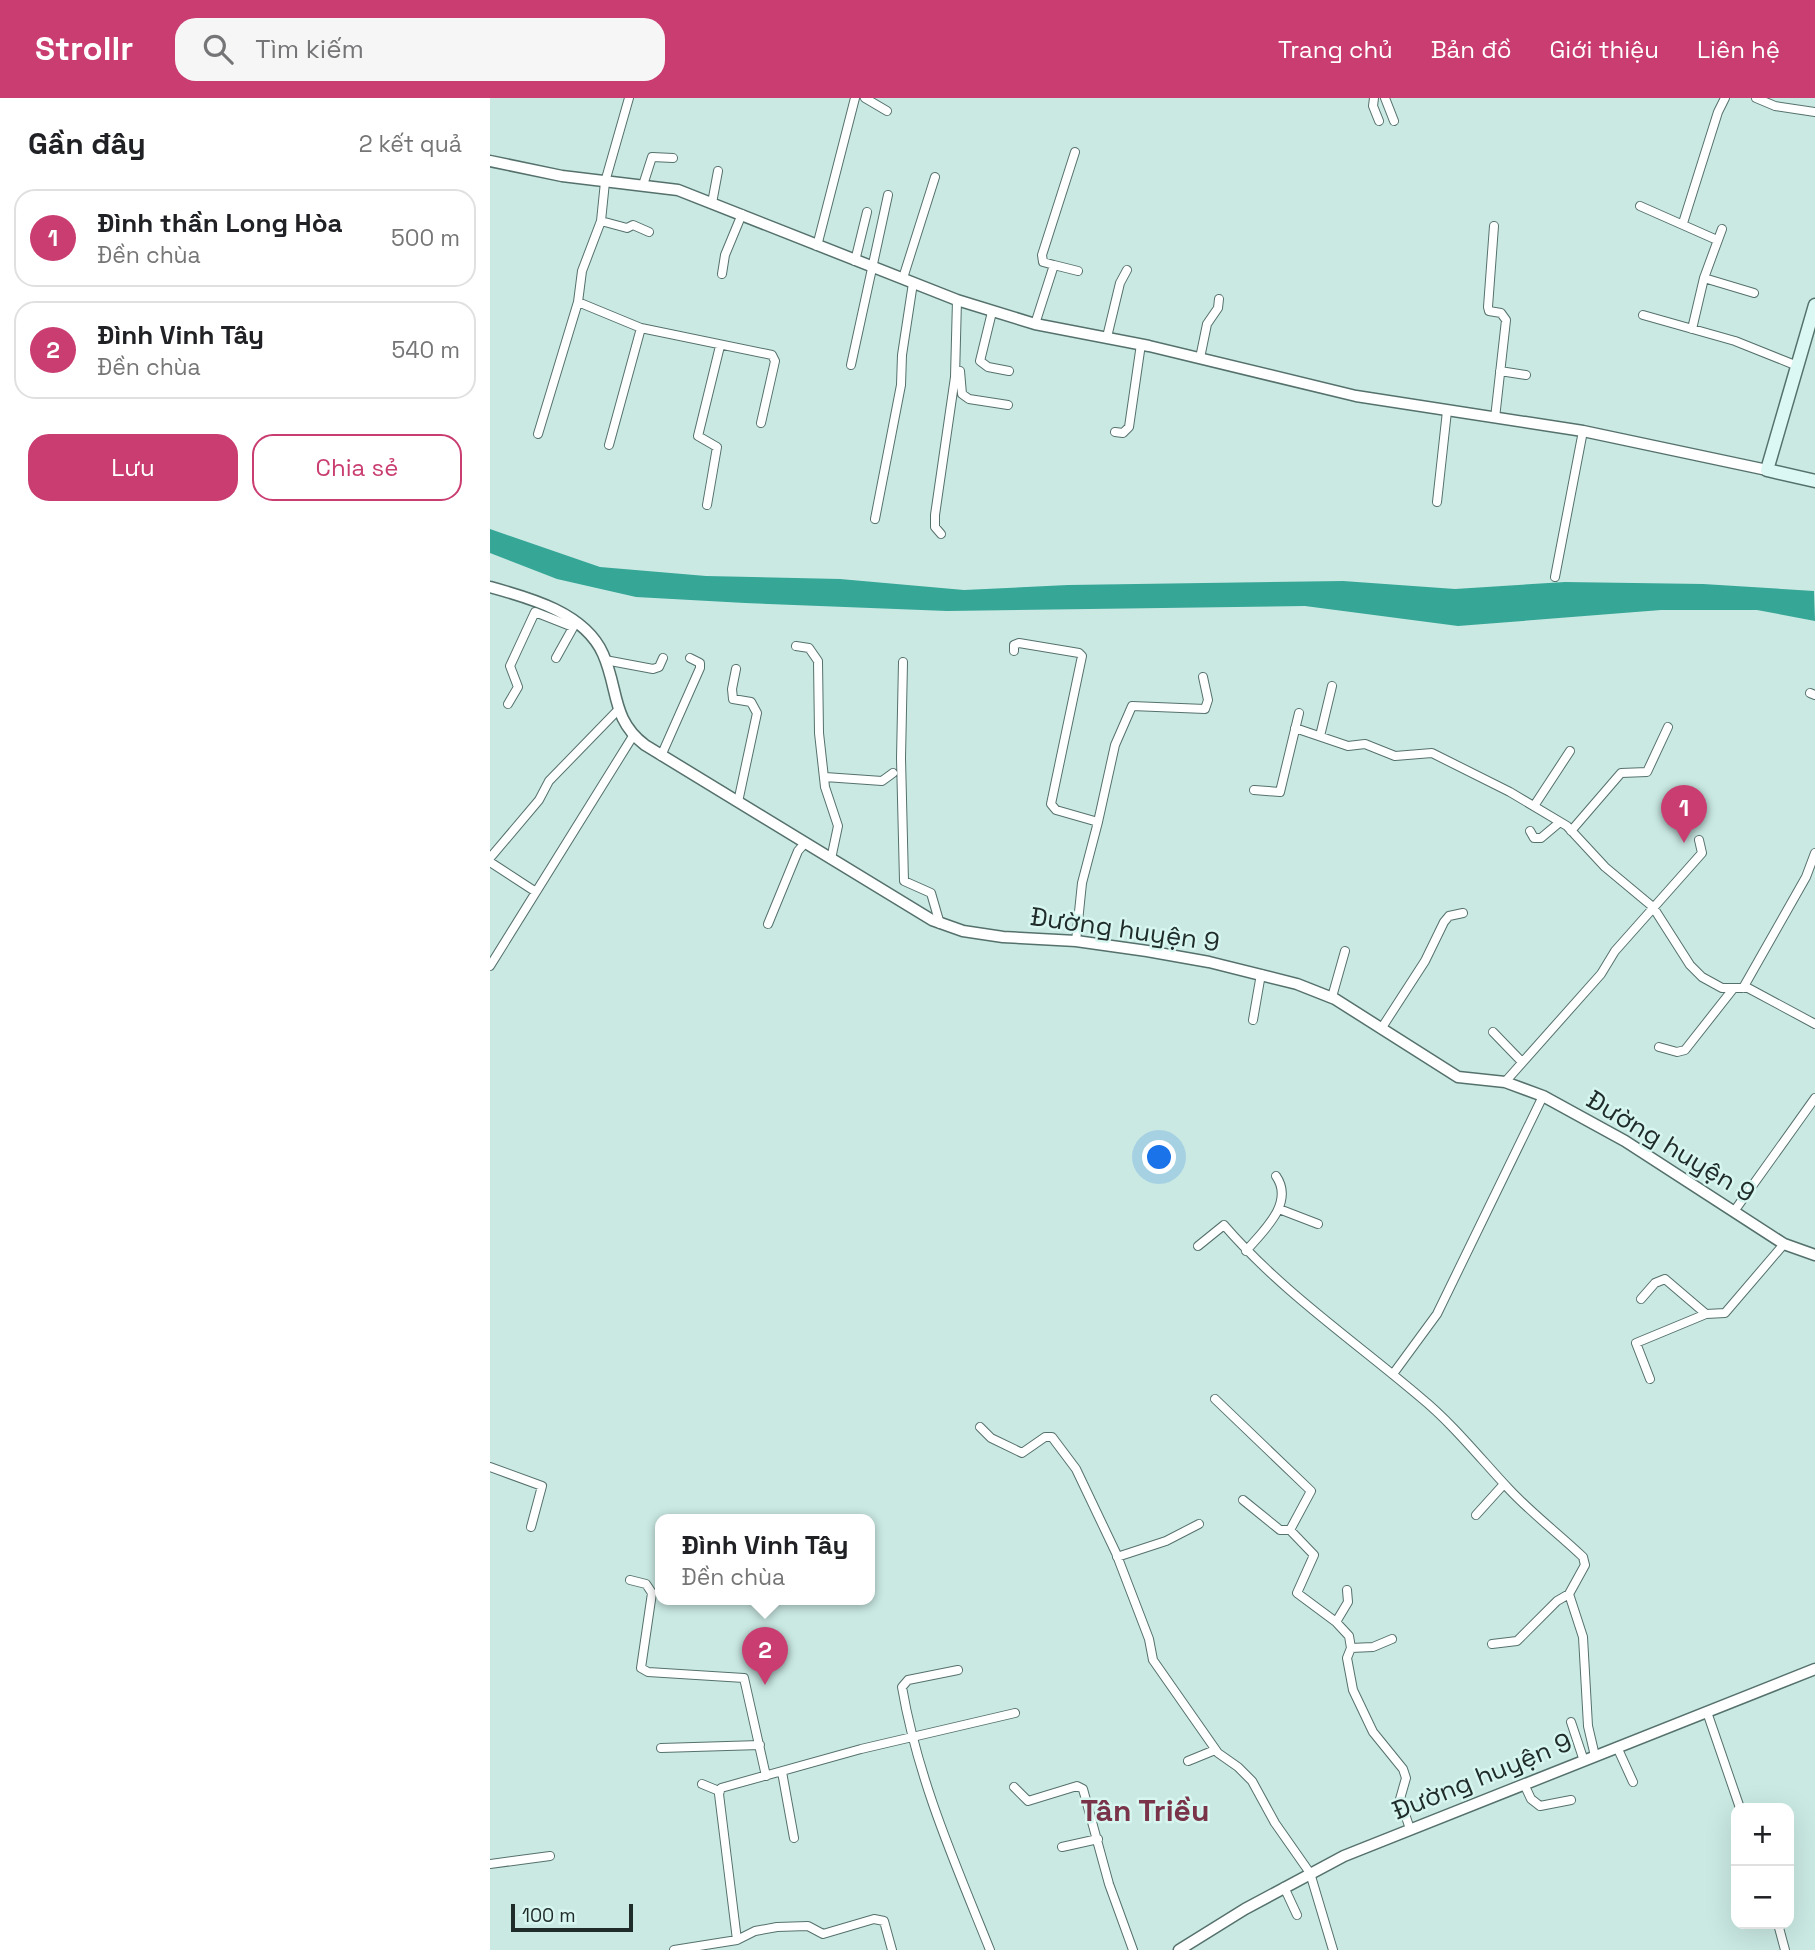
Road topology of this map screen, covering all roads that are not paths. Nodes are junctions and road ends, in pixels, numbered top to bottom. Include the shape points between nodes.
1 (629, 98) edge
2 (855, 98) edge
3 (865, 98) edge
4 (1374, 98) edge
5 (1385, 98) edge
6 (1725, 98) edge
7 (1756, 98) edge
8 (887, 111) dead end
9 (1815, 112) edge
10 (1379, 121) dead end
11 (1394, 121) dead end
12 (1075, 152) dead end
13 (673, 158) dead end
14 (490, 161) edge
15 (719, 171) dead end
16 (935, 177) dead end
17 (606, 182) junction
18 (643, 185) junction
19 (888, 195) dead end
20 (712, 203) junction
21 (1640, 206) dead end
22 (867, 212) dead end
23 (742, 214) junction
24 (601, 220) junction
25 (1683, 223) junction
26 (1494, 226) dead end
27 (1722, 229) dead end
28 (649, 232) dead end
29 (1717, 240) junction
30 (817, 246) junction
31 (855, 261) junction
32 (1054, 265) junction
33 (873, 267) junction
34 (1127, 270) dead end
35 (1078, 271) dead end
36 (722, 274) dead end
37 (1704, 278) junction
38 (908, 280) junction
39 (1754, 293) dead end
40 (1219, 299) dead end
41 (959, 300) junction
42 (578, 302) junction
43 (1815, 305) edge
44 (992, 312) junction
45 (1643, 316) dead end
46 (1035, 324) junction
47 (641, 328) junction
48 (1692, 329) junction
49 (1107, 337) junction
50 (1141, 344) junction
51 (720, 346) junction
52 (1200, 358) junction
53 (851, 365) dead end
54 (1795, 365) junction
55 (1009, 371) dead end
56 (1500, 371) junction
57 (1526, 375) dead end
58 (1008, 405) dead end
59 (1447, 411) junction
60 (1495, 418) junction
61 (761, 423) dead end
62 (1583, 431) junction
63 (1115, 432) dead end
64 (538, 434) dead end
65 (610, 445) dead end
66 (1767, 470) junction
67 (1815, 481) edge
68 (1437, 502) dead end
69 (707, 505) dead end
70 (875, 519) dead end
71 (941, 534) dead end
72 (1555, 577) dead end
73 (490, 587) edge
74 (575, 624) junction
75 (796, 646) dead end
76 (1014, 650) dead end
77 (556, 658) dead end
78 (663, 658) dead end
79 (690, 658) dead end
80 (605, 660) junction
81 (902, 662) dead end
82 (736, 669) dead end
83 (1203, 677) dead end
84 (1332, 685) dead end
85 (509, 704) dead end
86 (618, 710) junction
87 (1299, 713) dead end
88 (1668, 727) dead end
89 (1295, 728) junction
90 (633, 736) junction
91 (1320, 736) junction
92 (1570, 751) dead end
93 (660, 755) junction
94 (892, 773) dead end
95 (825, 777) junction
96 (1254, 790) dead end
97 (738, 802) junction
98 (1534, 806) junction
99 (1098, 822) junction
100 (1560, 822) junction
101 (1530, 831) dead end
102 (1571, 831) junction
103 (1699, 840) dead end
104 (805, 843) junction
105 (1815, 853) edge
106 (831, 859) junction
107 (490, 860) edge
108 (536, 892) junction
109 (1655, 909) junction
110 (1463, 913) dead end
111 (768, 924) dead end
112 (940, 924) junction
113 (1076, 941) junction
114 (1345, 951) dead end
115 (490, 966) edge
116 (1261, 974) junction
117 (1743, 988) junction
118 (1733, 989) junction
119 (1332, 997) junction
120 (1252, 1020) dead end
121 (1815, 1024) edge
122 (1381, 1029) junction
123 (1493, 1032) dead end
124 (1659, 1047) dead end
125 (1522, 1062) junction
126 (1505, 1082) junction
127 (1543, 1096) junction
128 (1815, 1098) edge
129 (1276, 1176) dead end
130 (1279, 1209) junction
131 (1735, 1210) junction
132 (1318, 1224) dead end
133 (1784, 1244) junction
134 (1198, 1246) dead end
135 (1246, 1251) junction
136 (1815, 1255) edge
137 (1641, 1299) dead end
138 (1706, 1314) junction
139 (1393, 1374) junction
140 (1650, 1379) dead end
141 (1215, 1399) dead end
142 (980, 1426) dead end
143 (490, 1466) edge
144 (1504, 1484) junction
145 (1243, 1500) dead end
146 (1476, 1515) dead end
147 (1199, 1524) dead end
148 (531, 1527) dead end
149 (1290, 1530) junction
150 (1117, 1557) junction
151 (630, 1580) dead end
152 (1347, 1590) dead end
153 (1569, 1594) junction
154 (1336, 1622) junction
155 (1392, 1639) dead end
156 (1492, 1644) dead end
157 (1351, 1648) junction
158 (1815, 1669) edge
159 (958, 1670) dead end
160 (1707, 1712) junction
161 (1015, 1713) dead end
162 (1572, 1722) dead end
163 (911, 1738) junction
164 (760, 1745) junction
165 (1617, 1747) junction
166 (661, 1748) dead end
167 (1215, 1751) junction
168 (1595, 1756) junction
169 (1188, 1761) dead end
170 (1584, 1761) junction
171 (782, 1772) junction
172 (766, 1776) junction
173 (1633, 1782) dead end
174 (702, 1784) dead end
175 (1524, 1784) junction
176 (1014, 1787) dead end
177 (719, 1791) junction
178 (1571, 1800) dead end
179 (1738, 1803) edge
180 (1410, 1829) junction
181 (794, 1838) dead end
182 (1098, 1839) junction
183 (1062, 1846) dead end
184 (550, 1856) dead end
185 (490, 1864) edge
186 (1310, 1873) junction
187 (1283, 1887) junction
188 (1297, 1915) dead end
189 (1779, 1929) edge
190 (737, 1940) junction
191 (674, 1950) edge
192 (892, 1950) edge
193 (990, 1950) edge
194 (1133, 1950) edge
195 (1179, 1950) edge
196 (1333, 1950) edge
197 (1785, 1950) edge

1 - 17 street
2 - 30 street
3 - 8 street
4 - 10 street
5 - 11 street
6 - 25 street
7 - 9 street
12 - 32 street via 1042,256 1044,262
13 - 18 street via 652,157
14 - 17 street
15 - 20 street
16 - 38 street
17 - 18 street
17 - 24 street
18 - 20 street via 678,190
19 - 33 street
20 - 23 street
21 - 25 street
22 - 31 street
23 - 30 street
23 - 36 street
24 - 28 street
24 - 42 street via 582,271
25 - 29 street
26 - 56 street via 1488,307 1506,320
27 - 29 street
29 - 37 street
30 - 31 street
31 - 33 street
32 - 35 street
32 - 46 street
33 - 38 street
33 - 53 street
34 - 49 street
37 - 39 street
37 - 48 street
38 - 41 street
38 - 70 street via 901,384
40 - 52 street via 1206,324
41 - 44 street
41 - 58 street via 962,394
41 - 71 street via 955,377 935,515 935,527
42 - 47 street
42 - 64 street
43 - 54 main road
44 - 46 street
44 - 55 street via 980,361 988,368
45 - 48 street
46 - 49 street
47 - 51 street
47 - 65 street
48 - 54 street
49 - 50 street
50 - 52 street
50 - 63 street via 1129,427
51 - 61 street via 768,352 775,358
51 - 69 street via 698,436 717,447
52 - 59 street via 1356,396
54 - 66 main road
56 - 57 street
56 - 60 street
59 - 60 street
59 - 68 street
60 - 62 street
62 - 66 street
62 - 72 street
66 - 67 main road
73 - 74 street, Đường huyện 9
74 - 77 street
74 - 80 street, Đường huyện 9 via 594,638
74 - 85 street via 535,612 512,659 510,671 518,687
75 - 95 street via 809,648 818,661
76 - 99 street via 1018,643 1081,654 1051,804 1056,810
78 - 80 street via 653,669
79 - 93 street via 701,668
80 - 86 street, Đường huyện 9
81 - 112 street via 904,881 931,893
82 - 97 street via 733,699 751,702 757,713
83 - 99 street via 1205,709 1132,706 1115,745
84 - 91 street
86 - 90 street, Đường huyện 9
86 - 107 street via 549,781
87 - 89 street
88 - 102 street via 1647,772 1621,773
89 - 91 street
89 - 96 street via 1280,792
90 - 93 street, Đường huyện 9
90 - 108 street
91 - 98 street via 1348,746 1364,744 1395,756 1432,752
92 - 98 street
93 - 97 street, Đường huyện 9
94 - 95 street via 882,780
95 - 106 street via 838,827
97 - 104 street, Đường huyện 9
98 - 100 street
99 - 113 street via 1082,883
100 - 101 street via 1541,838
100 - 102 street
102 - 109 street
103 - 109 street via 1702,853
104 - 106 street, Đường huyện 9
104 - 111 street
105 - 117 street
106 - 112 street, Đường huyện 9
107 - 108 street
108 - 115 street
109 - 118 street via 1690,965 1712,984
109 - 125 street
110 - 122 street via 1444,922
112 - 113 street, Đường huyện 9 via 1003,937
113 - 116 street, Đường huyện 9
114 - 119 street
116 - 119 street, Đường huyện 9
116 - 120 street
117 - 118 street
117 - 121 street
118 - 124 street via 1685,1050
119 - 122 street, Đường huyện 9
122 - 126 street, Đường huyện 9 via 1458,1077
123 - 125 street
125 - 126 street
126 - 127 street, Đường huyện 9
127 - 131 street, Đường huyện 9
127 - 139 street via 1437,1314
128 - 131 street
129 - 130 street via 1283,1189
130 - 132 street
130 - 135 street
131 - 133 street, Đường huyện 9
133 - 136 street, Đường huyện 9
133 - 138 street via 1728,1311
134 - 135 street via 1223,1224
135 - 139 street
137 - 138 street via 1665,1279
138 - 140 street via 1636,1343
139 - 144 street via 1462,1436
141 - 149 street via 1311,1491
142 - 150 street via 991,1438 1022,1453 1048,1436 1056,1440 1076,1469
143 - 148 street via 542,1486
144 - 146 street
144 - 153 street via 1583,1557 1585,1564
145 - 149 street via 1280,1530
147 - 150 street
149 - 154 street via 1314,1555 1297,1593
150 - 167 street via 1153,1661
151 - 164 street via 646,1584 652,1593 641,1668 744,1678
152 - 154 street via 1348,1602
153 - 156 street via 1517,1642
153 - 168 street via 1583,1637 1588,1726
154 - 157 street via 1349,1636
155 - 157 street via 1373,1647
157 - 180 street via 1347,1658 1353,1690 1373,1732 1406,1778 1400,1799
158 - 160 street, Đường huyện 9
159 - 163 street via 904,1682
160 - 165 street, Đường huyện 9
160 - 179 street
161 - 163 street
162 - 170 street
163 - 171 street
163 - 193 street via 947,1847
164 - 166 street
164 - 172 street
165 - 168 street, Đường huyện 9
165 - 173 street
167 - 169 street
167 - 186 street via 1252,1781
168 - 170 street, Đường huyện 9
170 - 175 street, Đường huyện 9
171 - 172 street
171 - 181 street
172 - 177 street
174 - 177 street
175 - 178 street via 1540,1806
175 - 180 street, Đường huyện 9
176 - 182 street via 1023,1798 1034,1801 1080,1787
177 - 190 street
180 - 186 street, Đường huyện 9
182 - 183 street
182 - 194 street
184 - 185 street
186 - 187 street, Đường huyện 9
186 - 196 street
187 - 188 street
187 - 195 street, Đường huyện 9
189 - 197 street
190 - 191 street
190 - 192 street via 776,1927 808,1926 823,1934 874,1919 884,1921

